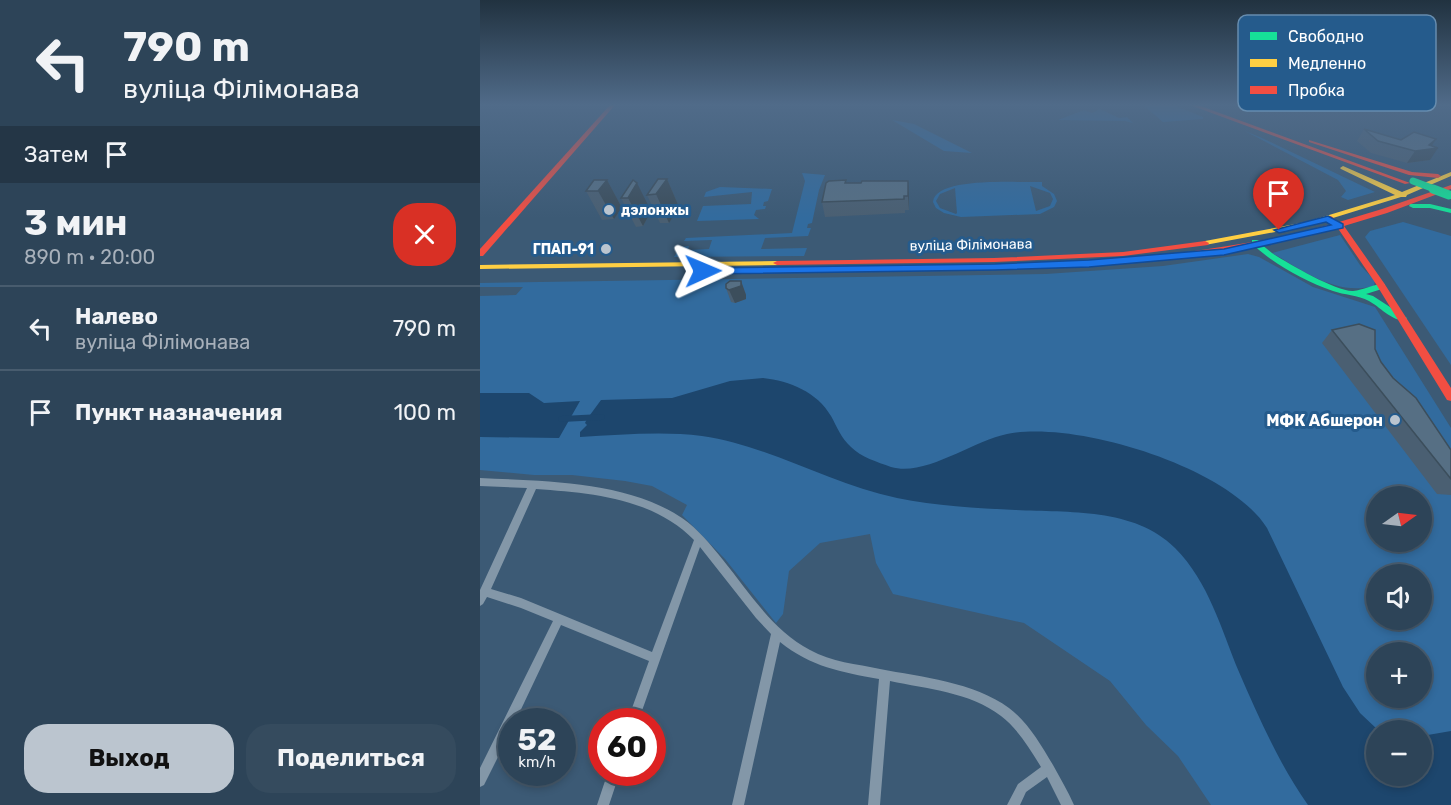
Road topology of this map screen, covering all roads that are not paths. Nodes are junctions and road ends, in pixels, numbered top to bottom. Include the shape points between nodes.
1 (580, 143) edge
2 (1296, 143) edge
3 (1313, 143) edge
4 (1407, 186) junction
5 (1449, 189) edge
6 (1422, 199) junction
7 (1409, 206) junction
8 (1451, 211) edge
9 (1328, 219) junction
10 (1340, 226) junction
11 (1259, 239) junction
12 (480, 254) edge
13 (480, 267) edge
14 (616, 269) junction
15 (480, 274) edge
16 (1382, 286) junction
17 (1346, 292) junction
18 (1402, 318) junction
19 (1451, 397) edge
20 (480, 482) edge
21 (533, 484) junction
22 (699, 538) junction
23 (483, 597) edge
24 (559, 619) junction
25 (776, 635) junction
26 (654, 658) junction
27 (885, 675) junction
28 (637, 708) edge
29 (1048, 769) junction
30 (480, 781) edge
31 (609, 786) edge
32 (603, 805) edge
33 (738, 805) edge
34 (874, 805) edge
35 (1013, 805) edge
36 (1068, 805) edge

1 - 12 main road
2 - 4 main road
3 - 5 main road
4 - 5 main road, bridge
4 - 5 main road, вуліца Філімонава
4 - 6 main road
4 - 9 main road, вуліца Філімонава
5 - 6 main road, вуліца Філімонава
6 - 7 main road, вуліца Філімонава
7 - 8 main road
7 - 10 main road, вуліца Філімонава
9 - 10 main road
9 - 11 main road, вуліца Філімонава
10 - 11 main road, вуліца Філімонава
10 - 16 main road
11 - 14 main road, вуліца Філімонава via 1224,252 1087,260
11 - 17 main road via 1268,254 1314,280
13 - 14 main road, вуліца Філімонава
14 - 15 main road, вуліца Філімонава
16 - 17 main road via 1366,292
16 - 18 main road
17 - 18 main road via 1376,301
18 - 19 main road
20 - 21 street
21 - 22 street via 636,500 677,520
21 - 23 street
22 - 25 street
22 - 26 street
23 - 24 street
24 - 26 street
24 - 30 street
25 - 27 street via 825,663
25 - 33 street
26 - 28 street
27 - 29 street via 939,685 996,706 1017,723
27 - 34 street
29 - 35 street via 1022,788
29 - 36 street
31 - 32 street

